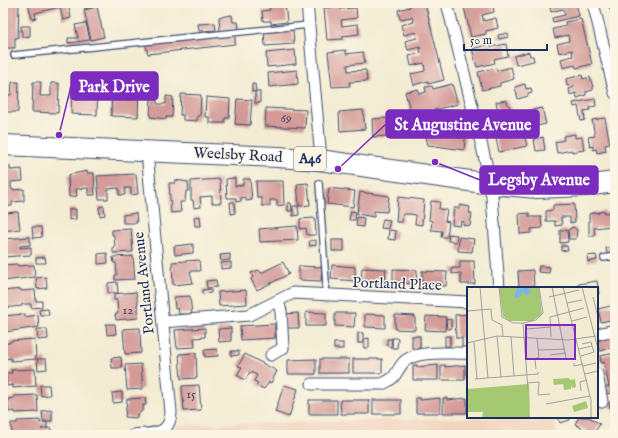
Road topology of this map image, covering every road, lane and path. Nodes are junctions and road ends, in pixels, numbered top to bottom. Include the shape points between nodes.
1 (307, 3) edge
2 (447, 3) edge
3 (592, 3) edge
4 (309, 25) junction
5 (14, 55) dead end
6 (611, 58) edge
7 (615, 93) edge
8 (3, 145) edge
9 (147, 152) junction
10 (319, 160) junction
11 (615, 182) edge
12 (319, 184) dead end
13 (491, 184) junction
14 (615, 256) edge
15 (604, 258) dead end
16 (499, 287) edge
17 (324, 296) junction
18 (278, 301) junction
19 (467, 302) edge
20 (163, 322) junction
21 (615, 330) edge
22 (598, 334) edge
23 (467, 353) edge
24 (271, 355) dead end
25 (598, 380) edge
26 (312, 384) dead end
27 (602, 402) dead end
28 (134, 435) edge

1 - 4 street
2 - 13 street
3 - 6 street
4 - 5 lane
4 - 10 street
6 - 7 street
8 - 9 highway, Weelsby Road / A46
9 - 10 highway, Weelsby Road / A46
9 - 20 street, Portland Avenue
10 - 13 highway, Weelsby Road / A46
11 - 13 highway, Weelsby Road / A46 via 536,188
12 - 17 lane via 326,283
13 - 16 street
14 - 15 lane
17 - 18 street, Portland Place via 293,294
17 - 19 street, Portland Place
18 - 20 street, Portland Place via 249,315
18 - 24 street via 283,348
20 - 28 street, Portland Avenue via 171,412 168,425 157,433
21 - 22 street
23 - 26 street via 415,354 404,362 392,380 382,384
25 - 27 street

